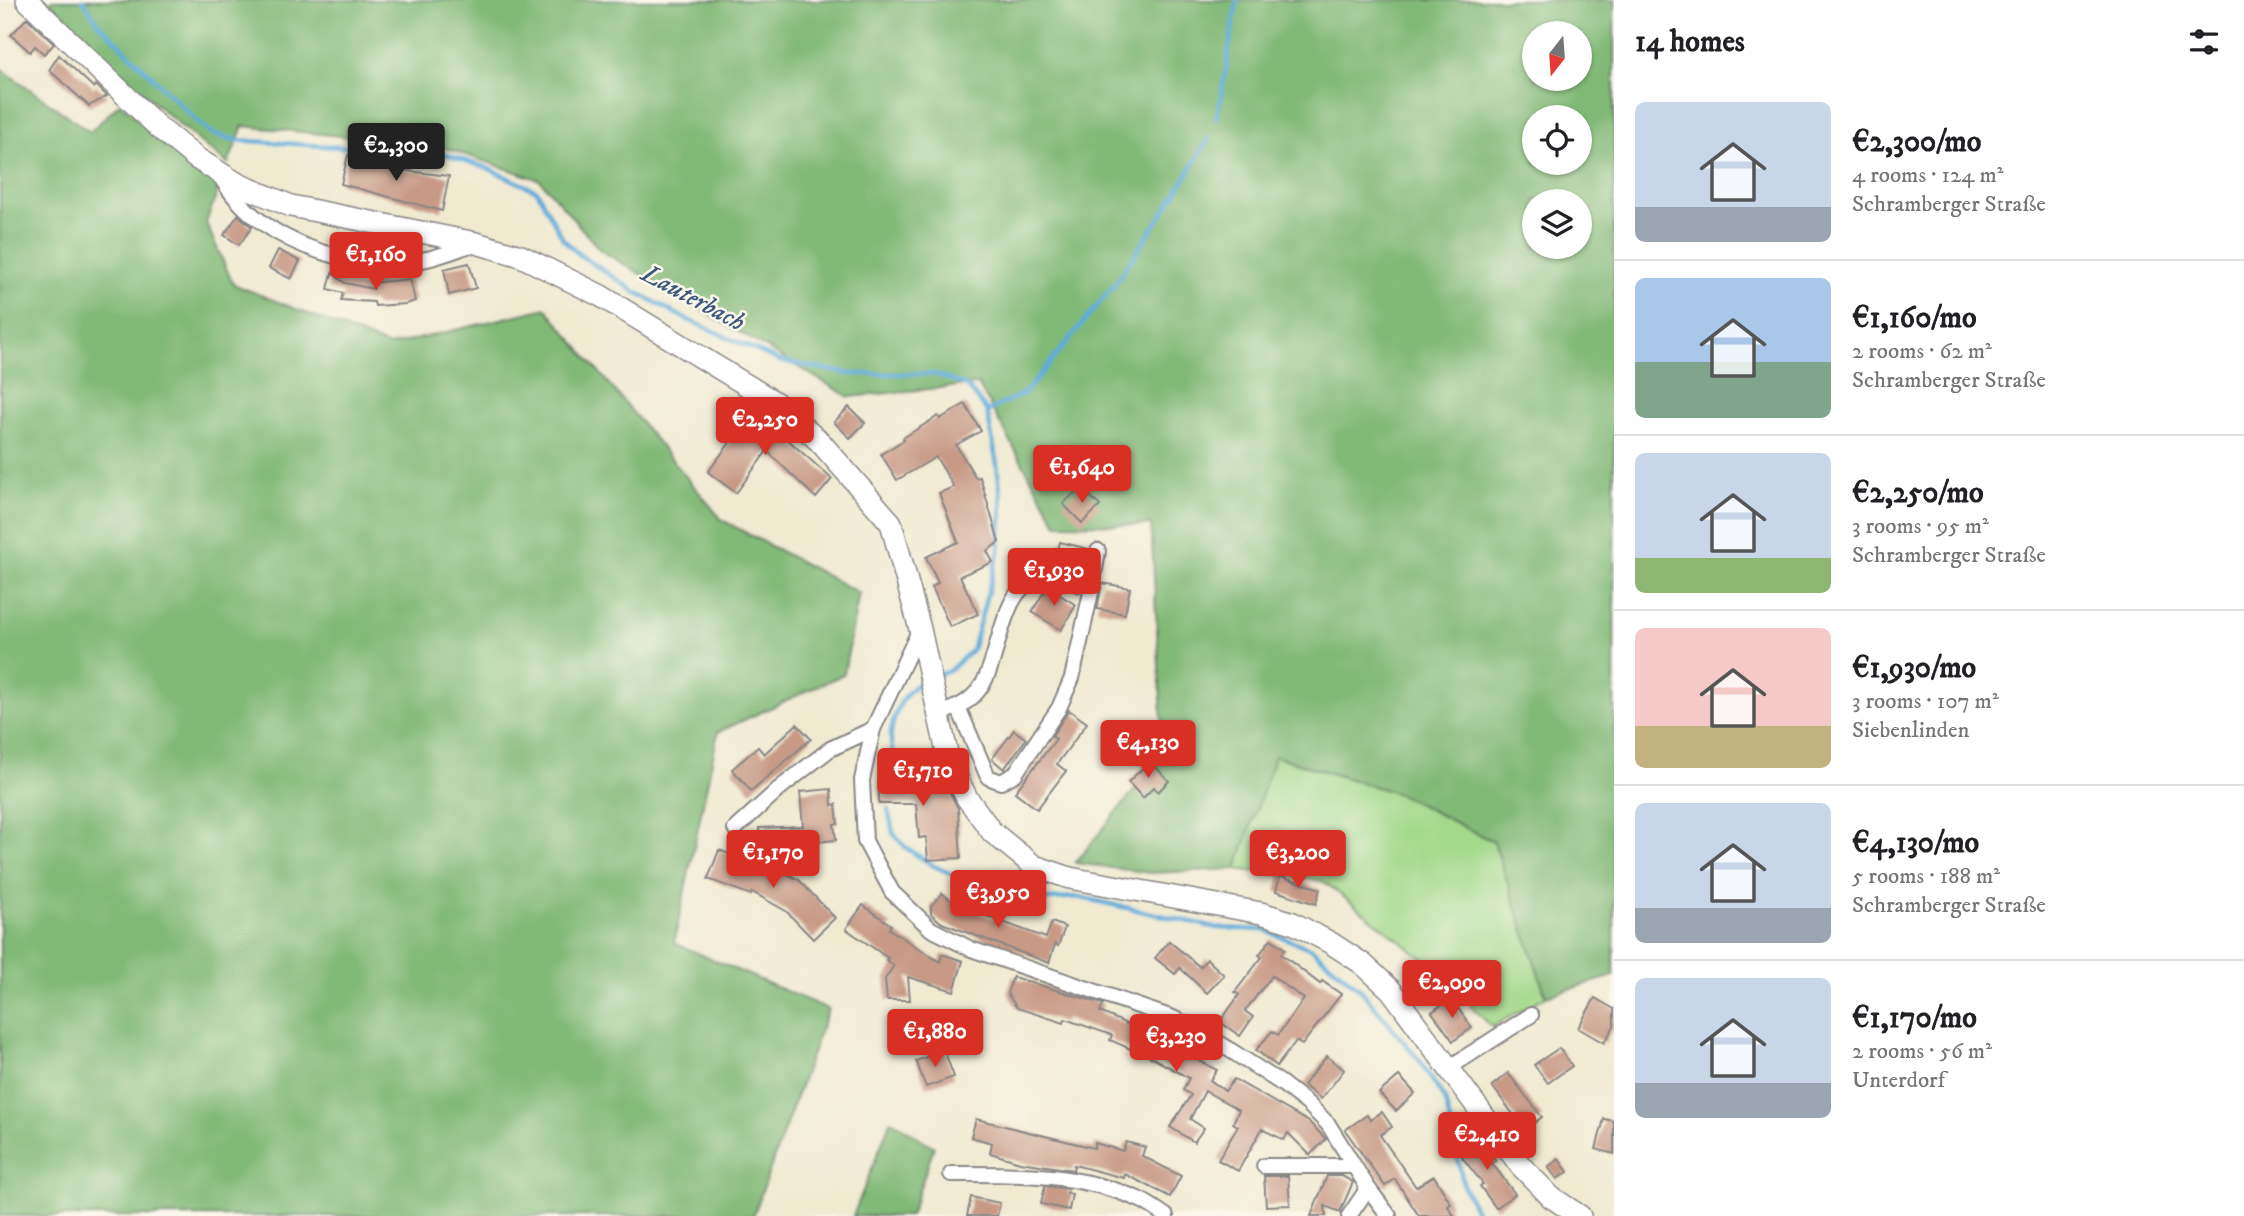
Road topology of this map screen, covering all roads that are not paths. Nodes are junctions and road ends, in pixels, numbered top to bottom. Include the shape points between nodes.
1 (33, 6) edge
2 (218, 172) junction
3 (476, 243) junction
4 (1098, 551) dead end
5 (1092, 588) junction
6 (919, 629) junction
7 (935, 704) junction
8 (958, 707) junction
9 (873, 729) junction
10 (735, 829) dead end
11 (1531, 1016) dead end
12 (1450, 1068) junction
13 (1264, 1166) dead end
14 (1353, 1166) junction
15 (951, 1174) dead end
16 (1368, 1188) junction
17 (1166, 1216) edge
18 (1349, 1216) edge
19 (1390, 1216) edge
20 (1580, 1216) edge

1 - 2 main road via 158,127
2 - 3 main road via 291,206
2 - 3 street via 239,202 267,225 315,251 373,263 419,261
3 - 6 main road via 522,256 601,296 747,384 799,422 891,523
4 - 5 street
5 - 8 street via 1046,577 1028,582 1009,607 983,685
5 - 8 street via 1072,678 1059,708 1014,774 1001,782 988,777
6 - 7 main road
6 - 9 street
7 - 8 street
7 - 12 main road via 949,762 967,797 992,832 1034,866 1070,878 1293,923 1363,964 1391,990
9 - 10 street via 830,749
9 - 14 street via 862,780 865,841 892,892 931,929 979,953 1199,1030 1308,1104 1328,1124
11 - 12 street
12 - 20 main road via 1520,1165 1551,1197
13 - 14 street
14 - 16 street
15 - 17 street via 1042,1174 1139,1199
16 - 18 street
16 - 19 street

